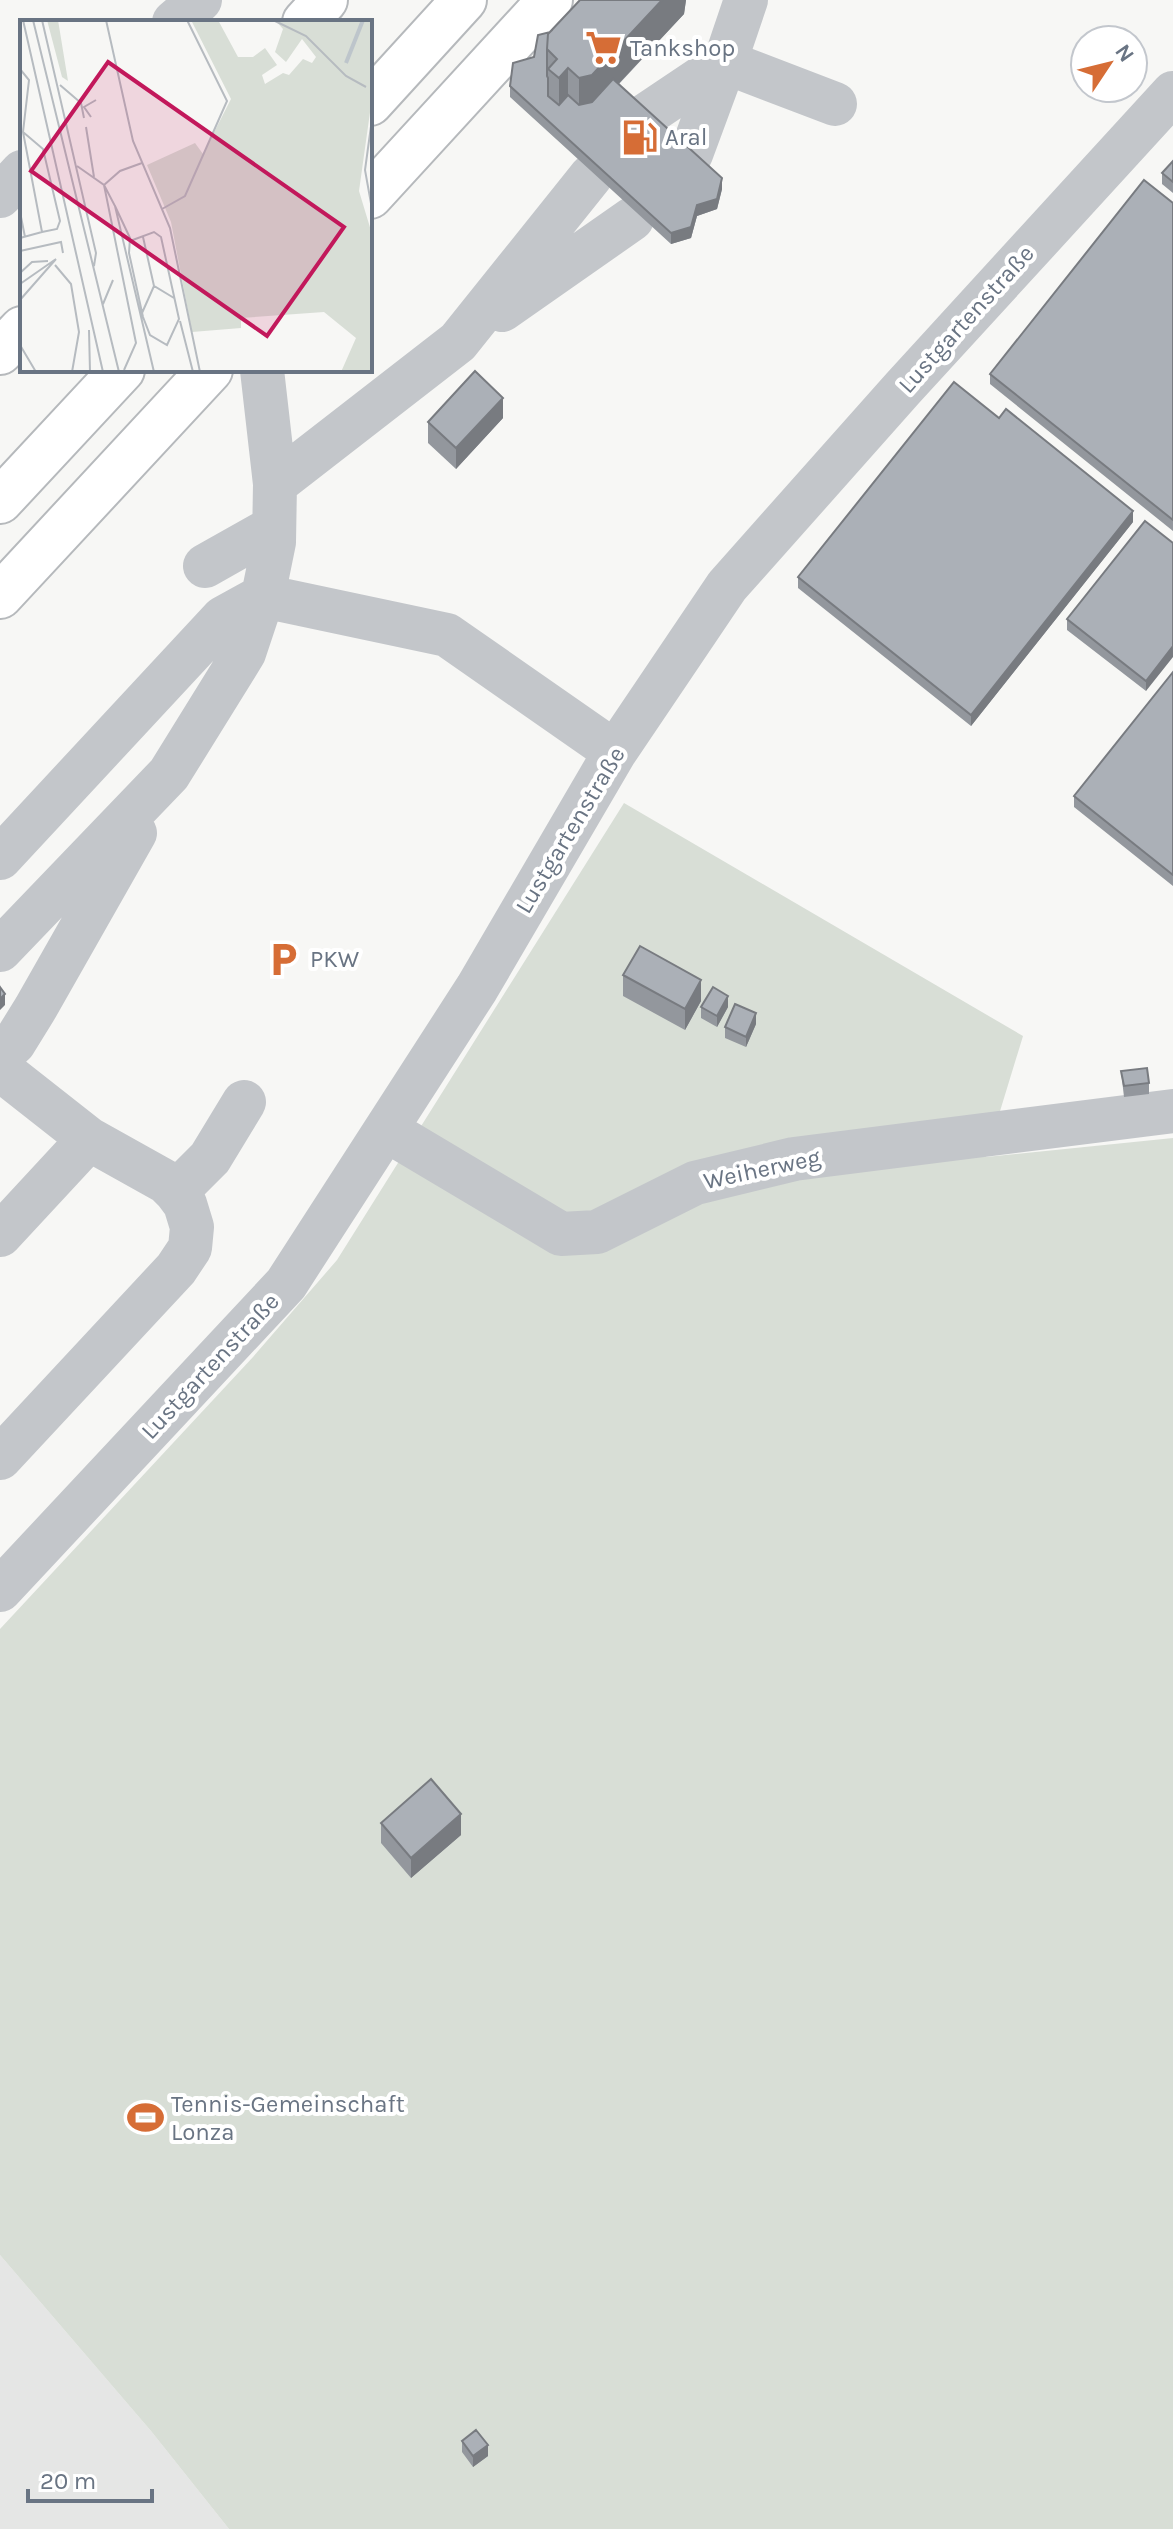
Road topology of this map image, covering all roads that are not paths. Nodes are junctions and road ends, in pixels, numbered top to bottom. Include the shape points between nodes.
1 (200, 0) edge
2 (325, 0) edge
3 (464, 0) edge
4 (550, 0) edge
5 (746, 0) edge
6 (176, 20) edge
7 (307, 20) edge
8 (725, 62) junction
9 (1173, 93) edge
10 (372, 101) edge
11 (835, 104) dead end
12 (646, 115) edge
13 (691, 154) edge
14 (20, 174) edge
15 (591, 176) dead end
16 (372, 194) edge
17 (0, 196) edge
18 (632, 219) dead end
19 (20, 331) edge
20 (458, 342) junction
21 (0, 352) edge
22 (120, 372) edge
23 (208, 372) edge
24 (262, 372) edge
25 (275, 484) junction
26 (0, 501) edge
27 (274, 527) junction
28 (205, 566) dead end
29 (0, 596) edge
30 (263, 596) junction
31 (615, 752) junction
32 (169, 774) junction
33 (0, 858) edge
34 (0, 950) edge
35 (0, 1056) edge
36 (0, 1069) edge
37 (244, 1102) dead end
38 (1173, 1111) edge
39 (388, 1131) junction
40 (89, 1139) junction
41 (176, 1192) junction
42 (0, 1235) edge
43 (0, 1458) edge
44 (0, 1590) edge

1 - 6 street
2 - 7 highway
3 - 10 highway
4 - 16 highway
5 - 8 street
8 - 11 street
8 - 12 street
8 - 13 street
9 - 31 street, Lustgartenstraße via 727,586
14 - 17 street
15 - 20 street
18 - 20 street
19 - 21 highway
20 - 25 street
22 - 26 highway
23 - 29 highway
24 - 25 street
25 - 27 street
27 - 28 street
27 - 30 street
30 - 31 street via 447,635
30 - 32 street via 244,653
30 - 33 street via 223,618
31 - 39 street, Lustgartenstraße
32 - 34 street
32 - 35 street via 35,1009
36 - 40 street
37 - 41 street via 210,1158
38 - 39 street, Weiherweg via 794,1159 695,1183 597,1232 561,1234
39 - 44 street, Lustgartenstraße via 286,1284
40 - 41 street
40 - 42 street
41 - 43 street via 192,1227 190,1248

